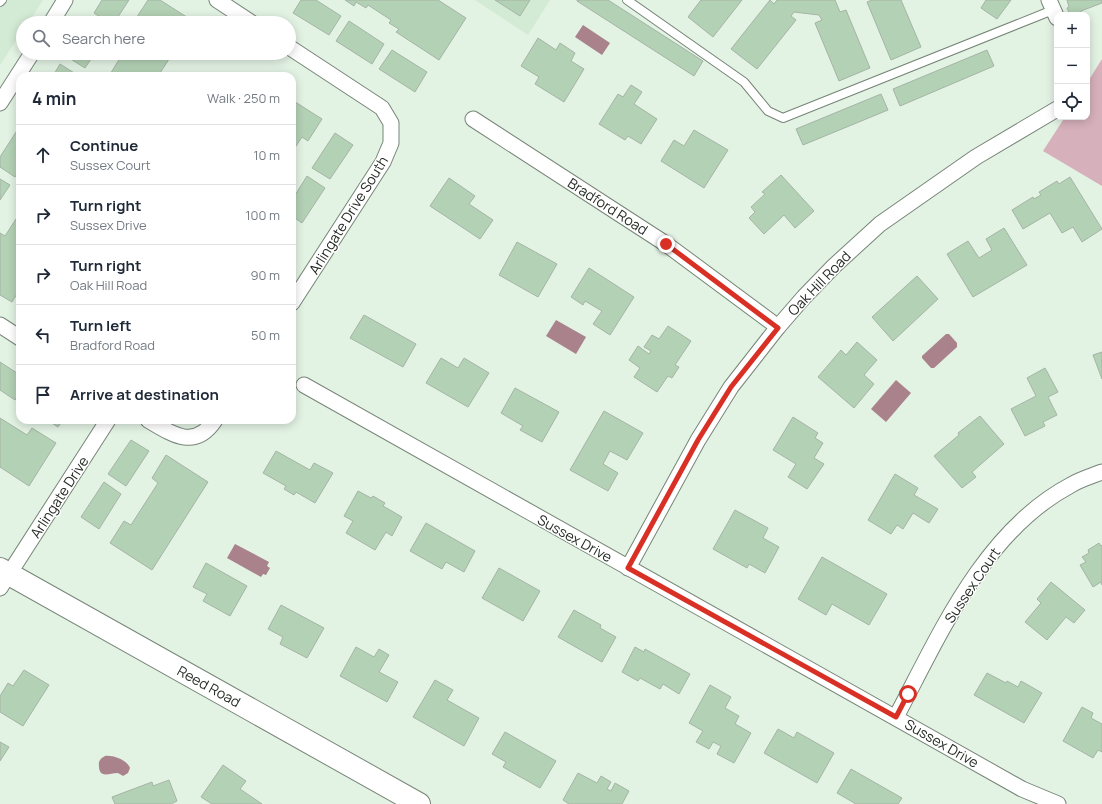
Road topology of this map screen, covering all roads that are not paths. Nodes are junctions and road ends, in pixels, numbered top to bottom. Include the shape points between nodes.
1 (66, 0) edge
2 (217, 0) edge
3 (627, 0) edge
4 (1053, 9) edge
5 (56, 16) edge
6 (241, 16) edge
7 (296, 52) edge
8 (28, 60) edge
9 (20, 72) edge
10 (16, 78) edge
11 (0, 103) edge
12 (1054, 111) edge
13 (473, 118) dead end
14 (296, 297) edge
15 (0, 325) edge
16 (778, 328) junction
17 (16, 335) edge
18 (304, 385) dead end
19 (105, 424) edge
20 (155, 424) edge
21 (212, 424) edge
22 (1102, 472) edge
23 (628, 568) junction
24 (3, 577) edge
25 (896, 717) junction
26 (1053, 803) edge
27 (419, 804) edge

1 - 5 street
2 - 6 street
3 - 4 lane via 744,82 768,111 783,118
7 - 14 street, Arlingate Drive South via 382,108 391,123 391,143 382,162
8 - 9 street
10 - 11 street
12 - 16 street, Oak Hill Road via 976,157 880,224 834,266
13 - 16 street, Bradford Road via 666,244
15 - 17 street
16 - 23 street, Oak Hill Road via 731,387 698,440
18 - 23 street, Sussex Drive
19 - 24 street, Arlingate Drive
20 - 21 street via 171,434 186,438 202,435
22 - 25 street, Sussex Court via 1071,485 1044,502 1018,524 988,558 962,595
23 - 25 street, Sussex Drive
24 - 27 main road, Reed Road
25 - 26 street, Sussex Drive via 1022,789

